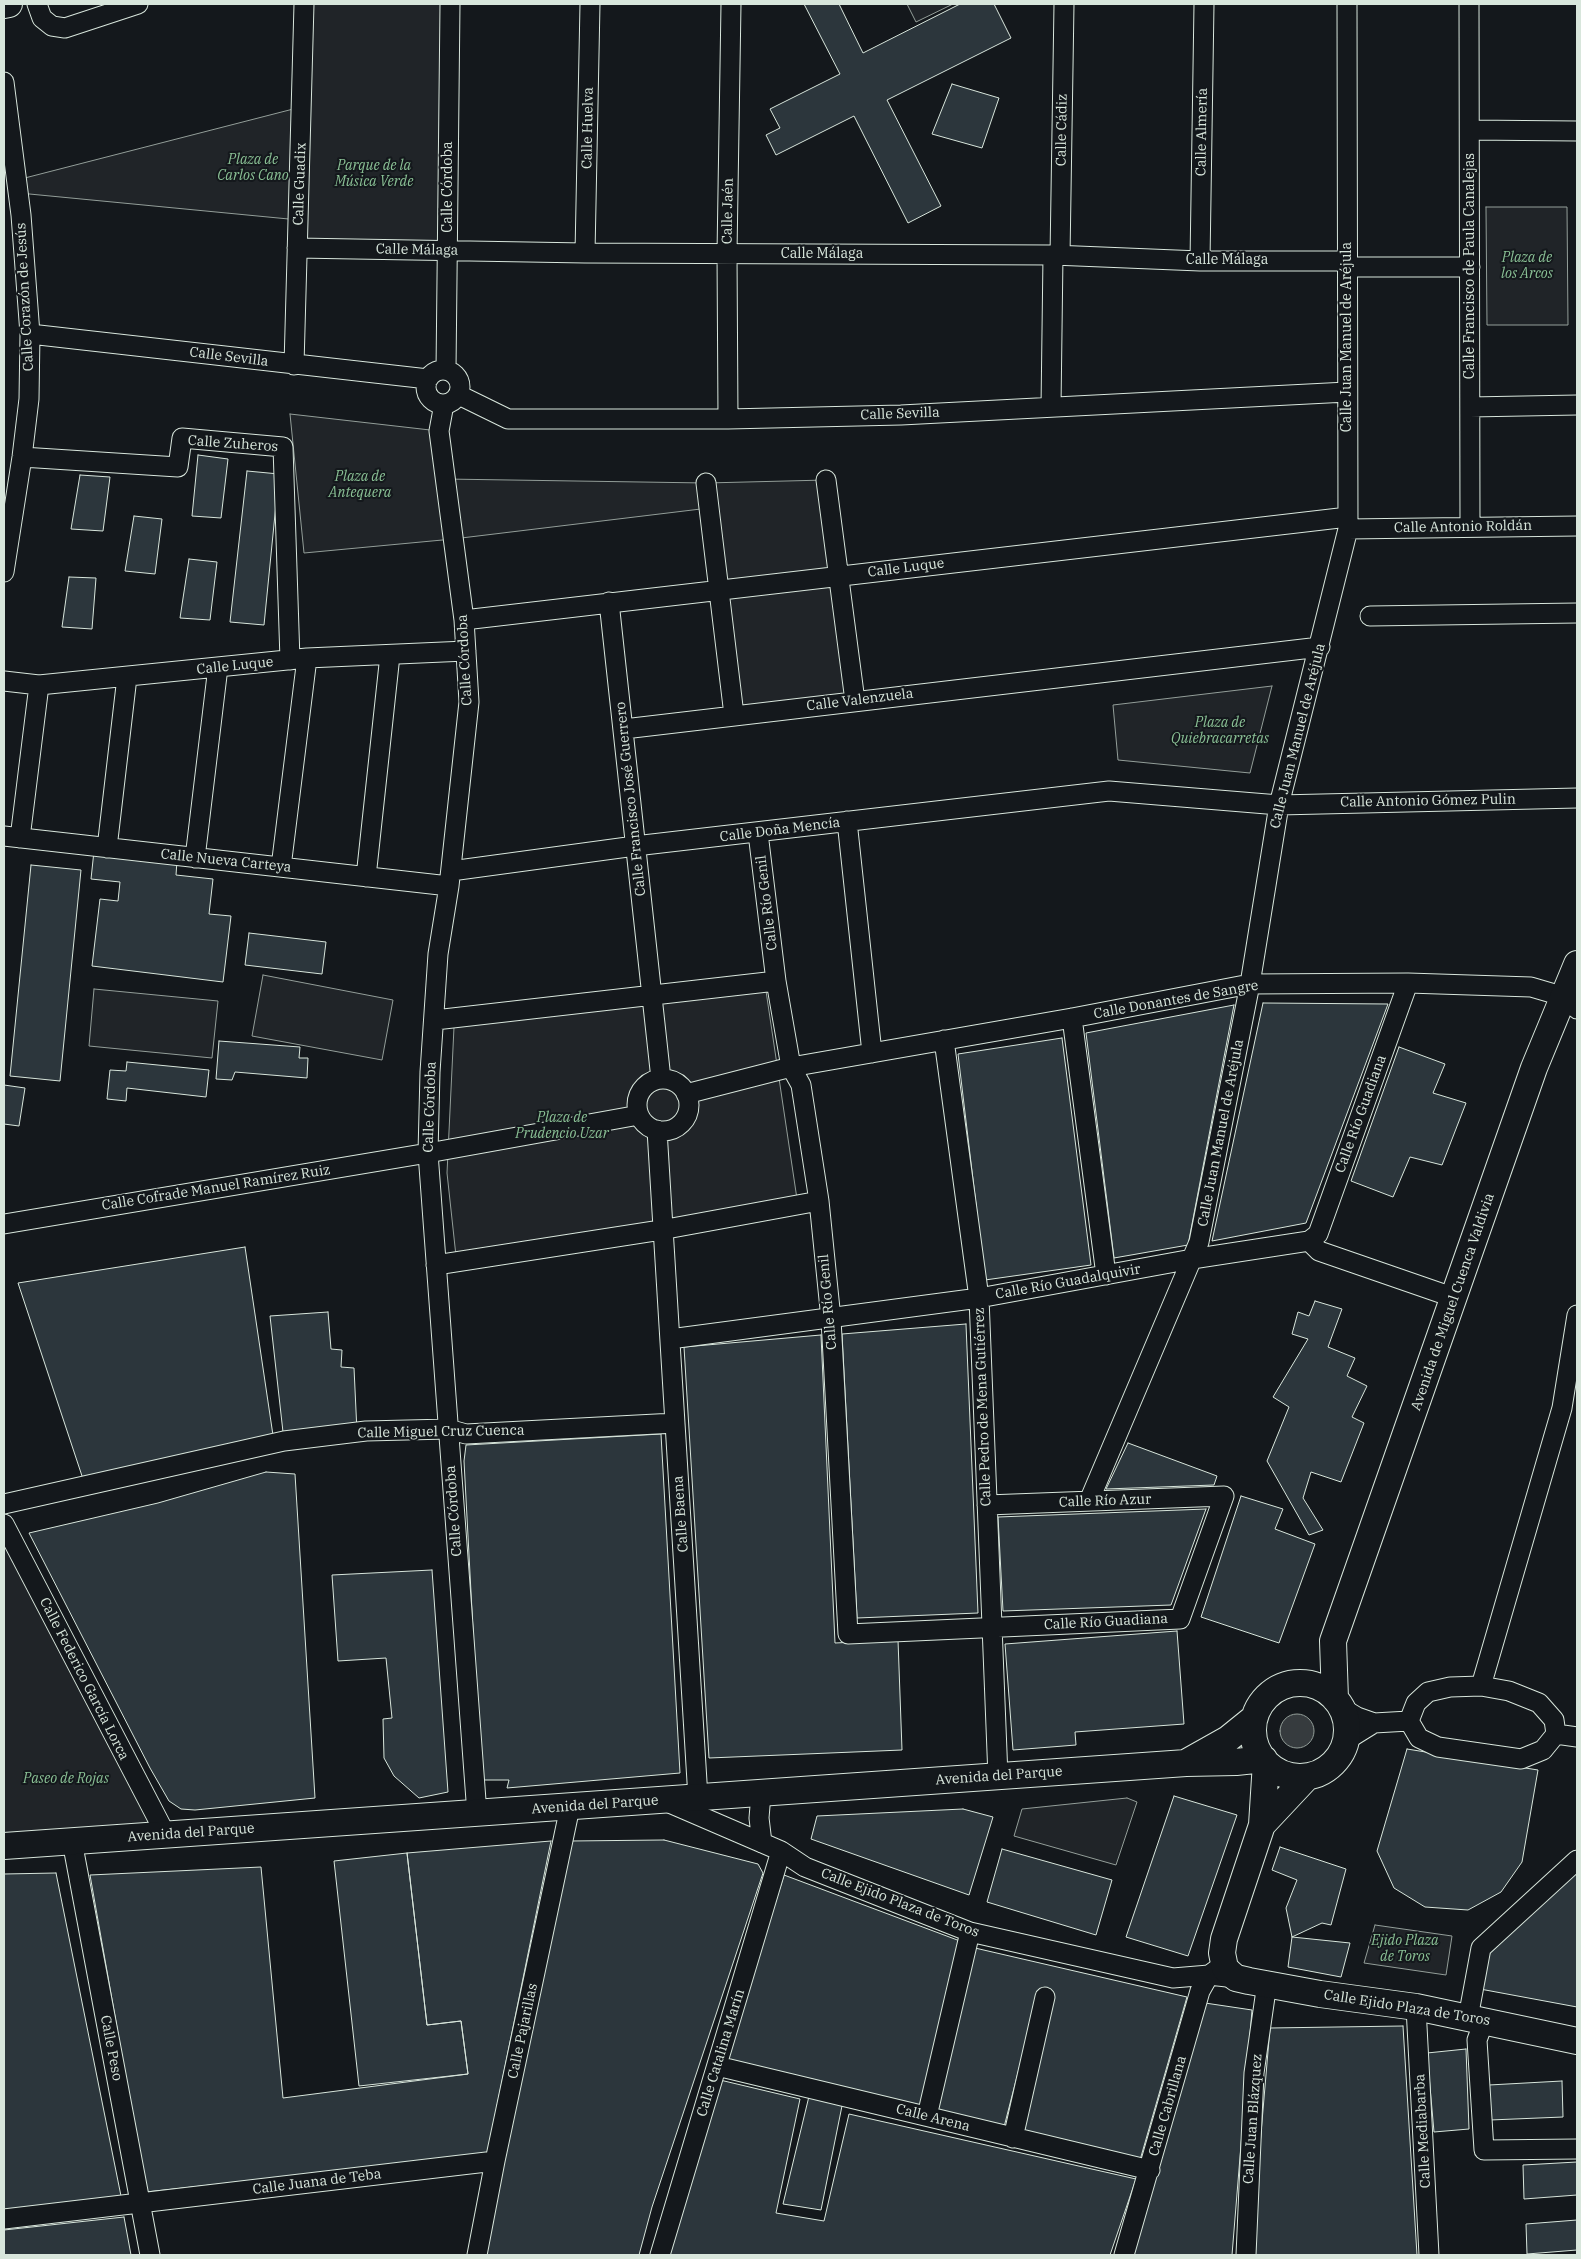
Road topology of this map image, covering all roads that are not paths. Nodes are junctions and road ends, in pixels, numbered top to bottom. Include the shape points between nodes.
1 (9, 4) edge
2 (37, 4) edge
3 (138, 4) edge
4 (304, 4) edge
5 (450, 4) edge
6 (590, 4) edge
7 (731, 4) edge
8 (1064, 4) edge
9 (1204, 4) edge
10 (1347, 4) edge
11 (1470, 4) edge
12 (4, 5) edge
13 (4, 82) edge
14 (1470, 130) junction
15 (1577, 131) edge
16 (297, 248) junction
17 (448, 250) junction
18 (585, 253) junction
19 (727, 253) junction
20 (1057, 255) junction
21 (1200, 261) junction
22 (1347, 264) junction
23 (1470, 267) junction
24 (30, 334) junction
25 (294, 365) junction
26 (446, 370) junction
27 (428, 380) junction
28 (1347, 392) junction
29 (452, 399) junction
30 (1577, 405) edge
31 (1051, 407) junction
32 (1470, 407) junction
33 (728, 419) junction
34 (22, 457) junction
35 (826, 480) dead end
36 (706, 483) dead end
37 (1348, 523) junction
38 (1577, 526) edge
39 (1470, 527) junction
40 (4, 572) edge
41 (838, 576) junction
42 (719, 590) junction
43 (609, 602) junction
44 (1577, 612) edge
45 (1370, 616) dead end
46 (464, 620) junction
47 (1320, 647) junction
48 (466, 651) junction
49 (390, 655) junction
50 (299, 659) junction
51 (218, 667) junction
52 (128, 677) junction
53 (4, 681) edge
54 (39, 685) junction
55 (854, 701) junction
56 (734, 715) junction
57 (624, 729) junction
58 (1577, 798) edge
59 (1279, 805) junction
60 (847, 821) junction
61 (758, 833) junction
62 (12, 837) edge
63 (635, 846) junction
64 (107, 848) junction
65 (195, 858) junction
66 (281, 868) junction
67 (366, 877) junction
68 (450, 879) junction
69 (1577, 964) edge
70 (776, 981) junction
71 (1408, 983) junction
72 (1250, 984) junction
73 (652, 996) junction
74 (1571, 1003) edge
75 (1072, 1018) junction
76 (435, 1020) junction
77 (944, 1040) junction
78 (872, 1053) junction
79 (791, 1067) junction
80 (661, 1079) junction
81 (686, 1094) junction
82 (639, 1114) junction
83 (657, 1130) junction
84 (428, 1153) junction
85 (818, 1201) junction
86 (4, 1224) edge
87 (661, 1230) junction
88 (1309, 1241) junction
89 (1192, 1259) junction
90 (436, 1264) junction
91 (1106, 1275) junction
92 (979, 1298) junction
93 (1454, 1298) junction
94 (1577, 1315) edge
95 (831, 1319) junction
96 (670, 1340) junction
97 (675, 1423) junction
98 (448, 1429) junction
99 (1224, 1496) joint
100 (1089, 1502) junction
101 (4, 1504) edge
102 (987, 1505) junction
103 (4, 1524) edge
104 (992, 1628) junction
105 (1333, 1641) junction
106 (1293, 1683) junction
107 (1481, 1686) junction
108 (1338, 1703) junction
109 (1254, 1718) junction
110 (1409, 1721) junction
111 (1374, 1723) junction
112 (1556, 1734) junction
113 (1577, 1737) edge
114 (1346, 1741) junction
115 (1265, 1761) junction
116 (1186, 1763) junction
117 (998, 1777) junction
118 (1307, 1777) junction
119 (761, 1794) junction
120 (698, 1798) junction
121 (665, 1801) junction
122 (570, 1807) junction
123 (477, 1814) junction
124 (1262, 1825) junction
125 (166, 1835) junction
126 (72, 1841) junction
127 (762, 1843) junction
128 (4, 1846) edge
129 (781, 1852) junction
130 (1577, 1860) edge
131 (970, 1932) junction
132 (1223, 1973) junction
133 (1267, 1983) junction
134 (1045, 1997) dead end
135 (1416, 2007) junction
136 (1476, 2019) junction
137 (1577, 2041) edge
138 (717, 2066) junction
139 (927, 2116) junction
140 (1013, 2138) junction
141 (1577, 2149) edge
142 (495, 2161) junction
143 (1150, 2170) junction
144 (140, 2203) junction
145 (4, 2219) edge
146 (150, 2255) edge
147 (477, 2255) edge
148 (660, 2255) edge
149 (1124, 2255) edge
150 (1246, 2255) edge
151 (1429, 2255) edge

1 - 12 street
2 - 3 street via 42,18 52,26 65,28
4 - 16 street, Calle Guadix
5 - 17 street, Calle Córdoba
6 - 18 street, Calle Huelva
7 - 19 street, Calle Jaén
8 - 20 street, Calle Cádiz
9 - 21 street, Calle Almería
10 - 22 street, Calle Juan Manuel de Aréjula
11 - 14 street, Calle Francisco de Paula Canalejas
13 - 24 street, Calle Corazón de Jesús via 21,215
14 - 15 street
14 - 23 street, Calle Francisco de Paula Canalejas
16 - 17 street, Calle Málaga
16 - 25 street, Calle Guadix
17 - 18 street, Calle Málaga
17 - 26 street, Calle Córdoba
18 - 19 street, Calle Málaga
19 - 20 street, Calle Málaga
19 - 33 street, Calle Jaén
20 - 21 street, Calle Málaga
20 - 31 street, Calle Cádiz
21 - 22 street, Calle Málaga
22 - 23 street, Calle Málaga
22 - 28 street, Calle Juan Manuel de Aréjula
23 - 32 street, Calle Francisco de Paula Canalejas
24 - 25 street, Calle Sevilla
24 - 34 street, Calle Corazón de Jesús
25 - 27 street, Calle Sevilla
26 - 27 street via 435,372
26 - 29 street via 459,379
27 - 29 street via 426,385 433,401
28 - 31 street, Calle Sevilla
28 - 37 street, Calle Juan Manuel de Aréjula
29 - 33 street, Calle Sevilla via 508,419
29 - 46 street, Calle Córdoba via 439,431
30 - 32 street
31 - 33 street, Calle Sevilla
32 - 39 street, Calle Francisco de Paula Canalejas
34 - 40 street, Calle Corazón de Jesús
34 - 50 street, Calle Zuheros via 178,467 182,438 284,447
35 - 41 street
36 - 42 street
37 - 39 street, Calle Antonio Roldán
37 - 41 street, Calle Luque
37 - 47 street, Calle Juan Manuel de Aréjula
38 - 39 street, Calle Antonio Roldán
41 - 42 street, Calle Luque
41 - 55 street
42 - 43 street, Calle Luque
42 - 56 street
43 - 46 street, Calle Luque
43 - 57 street, Calle Francisco José Guerrero
44 - 45 street
46 - 48 street, Calle Córdoba
47 - 55 street, Calle Valenzuela
47 - 59 street, Calle Juan Manuel de Aréjula
48 - 49 street, Calle Luque
48 - 68 street, Calle Córdoba via 469,702
49 - 50 street, Calle Luque
49 - 67 street
50 - 51 street, Calle Luque
50 - 66 street
51 - 52 street, Calle Luque
51 - 65 street
52 - 54 street, Calle Luque
52 - 64 street
53 - 54 street, Calle Luque
54 - 62 street
55 - 56 street, Calle Valenzuela
56 - 57 street, Calle Valenzuela
57 - 63 street, Calle Francisco José Guerrero
58 - 59 street, Calle Antonio Gómez Pulin
59 - 60 street, Calle Doña Mencía via 1109,791
59 - 72 street, Calle Juan Manuel de Aréjula
60 - 61 street, Calle Doña Mencía
60 - 78 street
61 - 63 street, Calle Doña Mencía
61 - 70 street, Calle Río Genil
62 - 64 street, Calle Nueva Carteya
63 - 68 street, Calle Doña Mencía
63 - 73 street, Calle Francisco José Guerrero
64 - 65 street, Calle Nueva Carteya
65 - 66 street, Calle Nueva Carteya
66 - 67 street, Calle Nueva Carteya
67 - 68 street, Calle Nueva Carteya
68 - 76 street, Calle Córdoba via 438,954
69 - 74 street, Avenida de Miguel Cuenca Valdivia
70 - 73 street
70 - 79 street, Calle Río Genil
71 - 72 street, Calle Donantes de Sangre
71 - 74 street, Calle Donantes de Sangre via 1530,987
71 - 88 street, Calle Río Guadiana via 1318,1234
72 - 75 street, Calle Donantes de Sangre
72 - 89 street, Calle Juan Manuel de Aréjula via 1199,1242
73 - 76 street
73 - 80 street, Calle Francisco José Guerrero
74 - 93 street, Avenida de Miguel Cuenca Valdivia via 1534,1068
75 - 77 street, Calle Donantes de Sangre
75 - 91 street
76 - 84 street, Calle Córdoba
77 - 78 street, Calle Donantes de Sangre
77 - 92 street, Calle Pedro de Mena Gutiérrez
78 - 79 street, Calle Donantes de Sangre
79 - 81 street, Calle Donantes de Sangre
79 - 85 street, Calle Río Genil via 801,1085
80 - 81 street via 676,1083
80 - 82 street via 641,1091
81 - 83 street via 688,1110 680,1124 673,1129
82 - 83 street via 649,1127
82 - 84 street
83 - 87 street, Calle Baena
84 - 86 street, Calle Cofrade Manuel Ramírez Ruiz
84 - 90 street, Calle Córdoba
85 - 87 street
85 - 95 street, Calle Río Genil
87 - 90 street
87 - 96 street, Calle Baena
88 - 89 street, Calle Río Guadalquivir
88 - 93 street via 1319,1251
89 - 91 street, Calle Río Guadalquivir
89 - 100 street, Calle Juan Manuel de Aréjula
90 - 98 street, Calle Córdoba
91 - 92 street, Calle Río Guadalquivir
92 - 95 street, Calle Río Guadalquivir
92 - 102 street, Calle Pedro de Mena Gutiérrez
93 - 105 street, Avenida de Miguel Cuenca Valdivia
94 - 107 street via 1562,1408
95 - 96 street, Calle Río Guadalquivir
95 - 104 street, Calle Río Genil via 848,1634
96 - 97 street, Calle Baena
97 - 98 street, Calle Miguel Cruz Cuenca via 466,1434
97 - 120 street, Calle Baena
98 - 101 street, Calle Miguel Cruz Cuenca via 366,1431 274,1442
98 - 123 street, Calle Córdoba
99 - 100 street, Calle Río Azur
99 - 104 street, Calle Río Guadiana via 1180,1619
100 - 102 street, Calle Río Azur
102 - 104 street, Calle Pedro de Mena Gutiérrez
103 - 125 street, Calle Federico García Lorca
104 - 117 street, Calle Pedro de Mena Gutiérrez
105 - 106 street, Avenida de Miguel Cuenca Valdivia
105 - 108 street, Avenida de Miguel Cuenca Valdivia
106 - 108 street via 1316,1686
106 - 109 street via 1270,1694 1260,1704
107 - 110 street via 1428,1692 1416,1703
107 - 112 street via 1509,1691 1539,1703 1554,1720
108 - 111 street via 1357,1717
108 - 114 street via 1347,1730
109 - 115 street via 1254,1742
109 - 116 street, Avenida del Parque via 1235,1734
110 - 111 street
110 - 112 street via 1419,1738 1438,1747 1521,1759 1543,1750
111 - 114 street
112 - 113 street
114 - 118 street via 1335,1761
115 - 116 street, Avenida del Parque
115 - 118 street via 1284,1774
115 - 124 street
116 - 117 street, Avenida del Parque
117 - 119 street, Avenida del Parque
118 - 124 street
119 - 120 street, Avenida del Parque
119 - 127 street via 758,1818
120 - 121 street, Avenida del Parque
121 - 122 street, Avenida del Parque
121 - 127 street, Calle Ejido Plaza de Toros
122 - 123 street, Avenida del Parque
122 - 142 street, Calle Pajarillas
123 - 125 street, Avenida del Parque
124 - 132 street via 1224,1939
125 - 126 street, Avenida del Parque
126 - 128 street, Avenida del Parque
126 - 144 street, Calle Peso
127 - 129 street, Calle Ejido Plaza de Toros
129 - 131 street, Calle Ejido Plaza de Toros via 805,1867
129 - 138 street, Calle Catalina Marín
130 - 136 street via 1481,1948
131 - 132 street, Calle Ejido Plaza de Toros via 1173,1978
131 - 139 street
132 - 133 street, Calle Ejido Plaza de Toros
132 - 143 street, Calle Cabrillana via 1200,1991
133 - 135 street, Calle Ejido Plaza de Toros
133 - 150 street, Calle Juan Blázquez via 1254,2073
134 - 140 street
135 - 136 street, Calle Ejido Plaza de Toros
135 - 151 street, Calle Mediabarba
136 - 137 street, Calle Ejido Plaza de Toros
136 - 141 street via 1484,2150
138 - 139 street, Calle Arena
138 - 148 street, Calle Catalina Marín
139 - 140 street, Calle Arena
140 - 143 street, Calle Arena
142 - 144 street, Calle Juana de Teba
142 - 147 street, Calle Pajarillas
143 - 149 street, Calle Cabrillana
144 - 145 street, Calle Juana de Teba
144 - 146 street, Calle Peso

